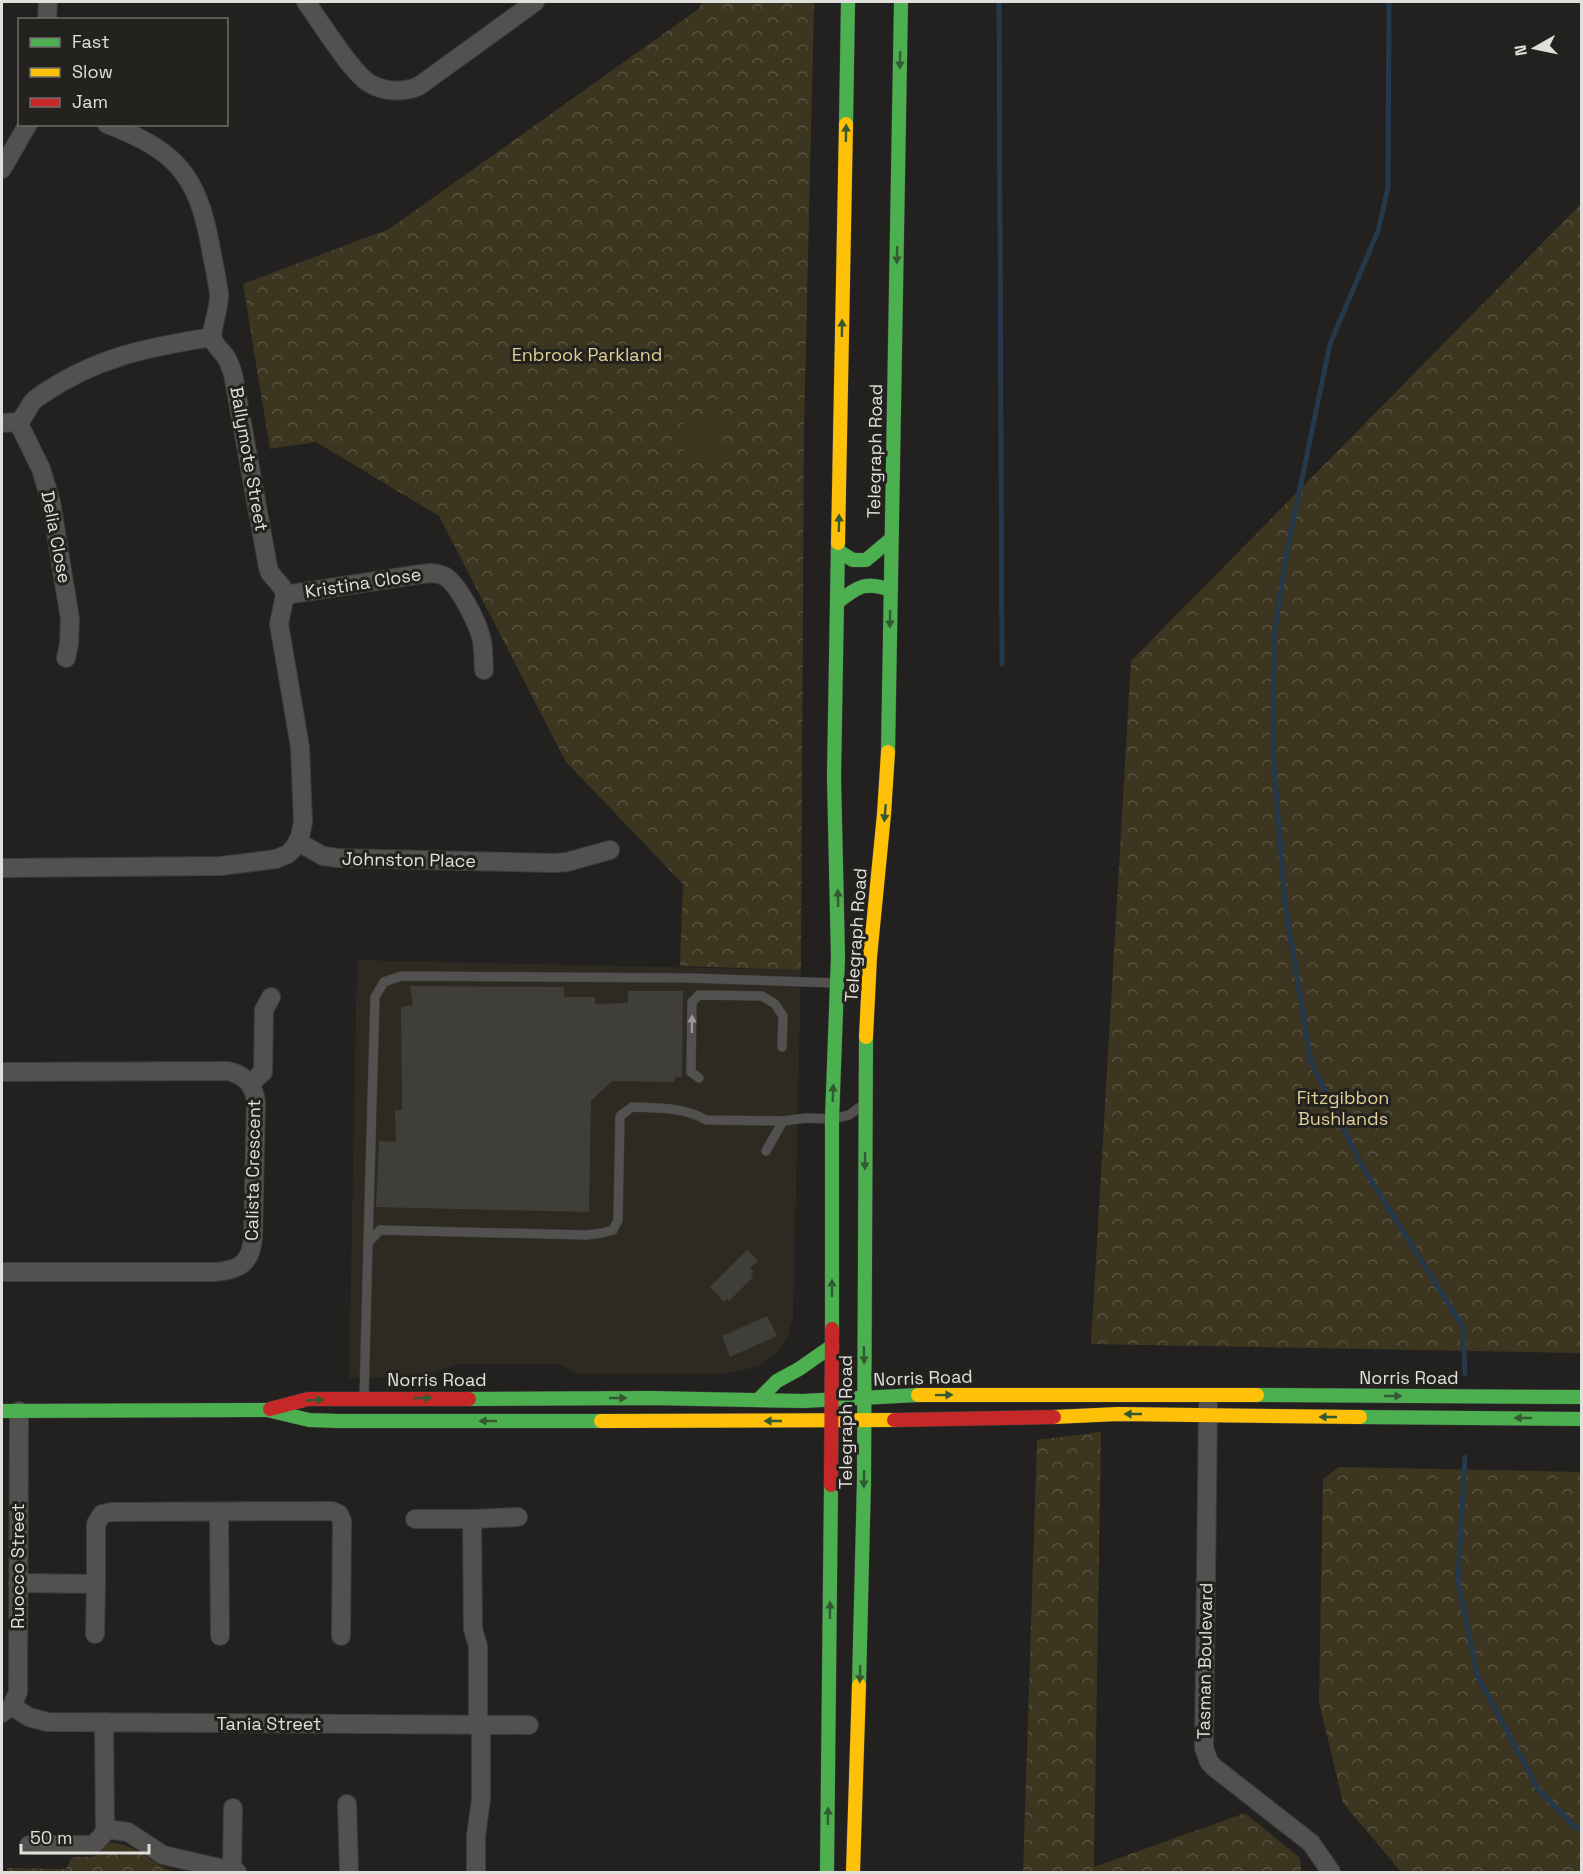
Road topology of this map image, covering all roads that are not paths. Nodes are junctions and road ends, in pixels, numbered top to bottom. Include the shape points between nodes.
1 (48, 2) edge
2 (306, 2) edge
3 (535, 2) edge
4 (848, 2) edge
5 (902, 2) edge
6 (47, 18) edge
7 (27, 126) edge
8 (112, 126) edge
9 (2, 169) edge
10 (212, 337) junction
11 (10, 422) edge
12 (891, 539) junction
13 (838, 550) junction
14 (891, 590) junction
15 (285, 595) junction
16 (838, 602) junction
17 (66, 658) dead end
18 (484, 670) dead end
19 (298, 842) junction
20 (610, 850) dead end
21 (2, 868) edge
22 (837, 983) junction
23 (271, 997) dead end
24 (782, 1047) dead end
25 (2, 1072) edge
26 (699, 1078) dead end
27 (250, 1084) junction
28 (866, 1102) junction
29 (832, 1119) junction
30 (783, 1121) junction
31 (766, 1151) dead end
32 (368, 1244) junction
33 (2, 1272) edge
34 (832, 1346) junction
35 (1208, 1394) junction
36 (1581, 1397) edge
37 (864, 1398) junction
38 (364, 1399) junction
39 (832, 1399) junction
40 (758, 1400) junction
41 (267, 1410) junction
42 (10, 1411) edge
43 (1208, 1416) junction
44 (1581, 1419) edge
45 (364, 1421) junction
46 (832, 1421) junction
47 (865, 1421) junction
48 (219, 1512) junction
49 (518, 1517) dead end
50 (415, 1519) dead end
51 (472, 1519) junction
52 (18, 1583) junction
53 (96, 1584) junction
54 (95, 1634) dead end
55 (220, 1636) dead end
56 (341, 1636) dead end
57 (7, 1709) edge
58 (104, 1722) junction
59 (479, 1725) junction
60 (529, 1725) dead end
61 (347, 1803) dead end
62 (233, 1808) dead end
63 (105, 1828) junction
64 (29, 1845) dead end
65 (234, 1871) edge
66 (348, 1872) edge
67 (476, 1872) edge
68 (826, 1872) edge
69 (853, 1872) edge
70 (1331, 1872) edge

1 - 6 street
2 - 3 street via 367,81 382,89 398,91 419,86
13 -> 4 main road, Telegraph Road
5 -> 12 main road, Telegraph Road
7 - 9 street
8 - 10 street via 155,146 178,166 194,189 206,222 219,294
10 - 11 street via 110,358 37,398
10 - 15 street, Ballymote Street via 227,357 233,374 268,567
11 - 17 street, Delia Close via 41,469 51,502 70,619
12 - 13 main road via 866,560 853,560
12 - 14 main road, Telegraph Road
13 - 16 main road, Telegraph Road
14 - 16 main road via 866,584
14 -> 28 main road, Telegraph Road via 886,795 871,944
15 - 18 street, Kristina Close via 421,574 443,575 455,585 478,629
15 - 19 street via 279,624 302,768 303,822
22 -> 16 main road, Telegraph Road via 834,777
19 - 20 street, Johnston Place via 323,856 338,858 554,863
19 - 21 street via 288,854 276,859 221,866
29 -> 22 main road, Telegraph Road
22 - 32 lane via 412,976 384,982 375,997
23 - 27 street via 264,1010 264,1068
26 -> 24 lane via 691,1072 692,1002 699,995 762,996 775,1004 783,1016
25 - 27 street, Calista Crescent via 219,1071 240,1074
27 - 33 street, Calista Crescent via 256,1102 253,1237 246,1262 215,1272
28 - 29 lane via 849,1115
28 -> 37 main road, Telegraph Road
29 - 30 lane
34 -> 29 main road, Telegraph Road
30 - 31 lane
30 - 32 lane via 706,1119 669,1109 632,1107 620,1116 618,1220 613,1230 587,1235 380,1230
32 - 38 lane
34 - 39 main road, Telegraph Road
34 - 40 main road via 777,1381
35 -> 36 main road, Norris Road
37 -> 35 main road, Norris Road
35 - 43 street, Tasman Boulevard
37 - 39 main road, Norris Road
37 - 47 main road, Telegraph Road
38 -> 40 main road, Norris Road
41 -> 38 main road, Norris Road via 308,1399
38 - 45 lane
39 - 40 main road, Norris Road
39 - 46 main road, Telegraph Road
41 - 42 main road, Norris Road
41 - 45 main road, Norris Road via 309,1420
42 - 52 street, Ruocco Street
44 -> 43 main road, Norris Road
43 -> 47 main road, Norris Road via 1118,1414
43 - 70 street, Tasman Boulevard via 1204,1748 1215,1768 1311,1844
46 -> 45 main road, Norris Road
46 - 47 main road, Norris Road
68 -> 46 main road, Telegraph Road
47 -> 69 main road, Telegraph Road
48 - 53 street via 102,1514 96,1524
48 - 55 street
48 - 56 street via 339,1514
49 - 51 street
50 - 51 street
51 - 59 street
52 - 53 street
52 - 57 street, Ruocco Street via 18,1692
53 - 54 street
57 - 58 street, Tania Street via 47,1722
58 - 59 street, Tania Street
58 - 63 street
59 - 60 street, Tania Street
59 - 67 street via 481,1798
61 - 66 street
62 - 65 street
63 - 64 street via 93,1845
63 - 65 street via 128,1832 163,1855

